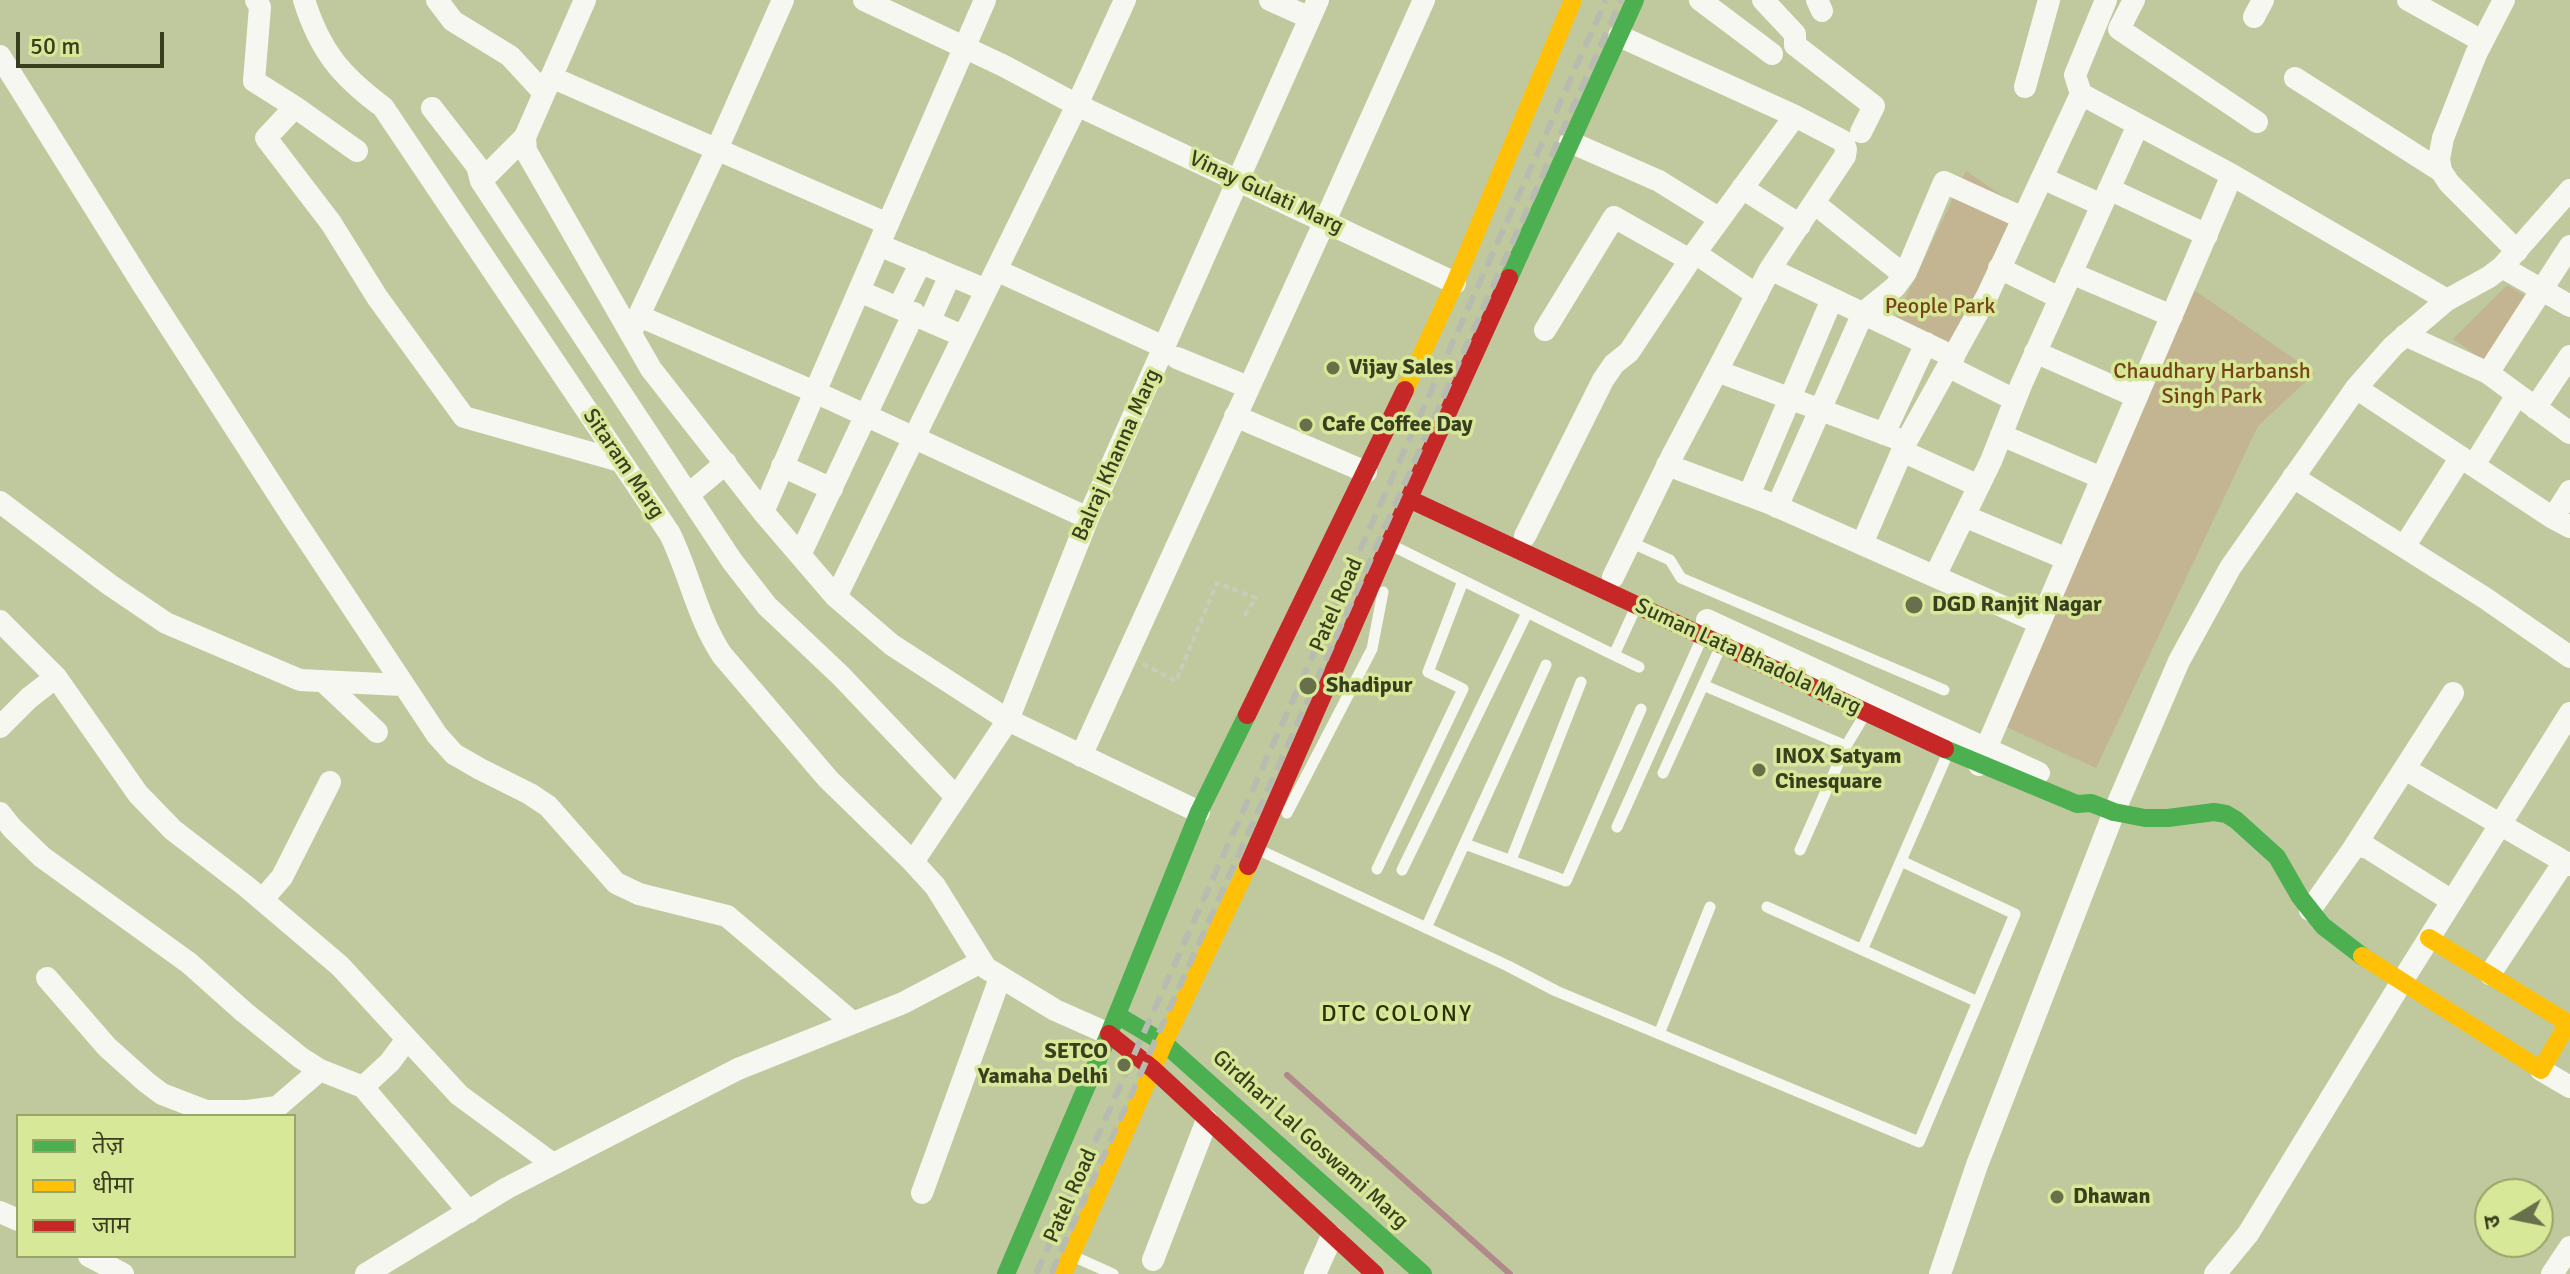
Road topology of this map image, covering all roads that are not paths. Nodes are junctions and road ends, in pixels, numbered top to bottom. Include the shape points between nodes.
1 (256, 0) edge
2 (304, 0) edge
3 (437, 0) edge
4 (585, 0) edge
5 (783, 0) edge
6 (864, 0) edge
7 (985, 0) edge
8 (1125, 0) edge
9 (1270, 0) edge
10 (1424, 0) edge
11 (1573, 0) edge
12 (1635, 0) edge
13 (1700, 0) edge
14 (1763, 0) edge
15 (2049, 0) edge
16 (2106, 0) edge
17 (2134, 0) edge
18 (2408, 0) edge
19 (2504, 0) edge
20 (1314, 9) edge
21 (1619, 36) junction
22 (2482, 41) junction
23 (964, 46) junction
24 (1772, 54) dead end
25 (0, 56) edge
26 (2295, 78) dead end
27 (547, 85) junction
28 (2025, 87) dead end
29 (2081, 94) junction
30 (1077, 105) junction
31 (295, 107) junction
32 (432, 108) dead end
33 (1795, 116) junction
34 (2257, 122) dead end
35 (2138, 125) junction
36 (1861, 132) dead end
37 (525, 137) junction
38 (1570, 142) junction
39 (717, 149) junction
40 (357, 151) dead end
41 (2441, 171) junction
42 (2232, 175) junction
43 (2042, 178) junction
44 (1238, 180) junction
45 (481, 181) junction
46 (1742, 188) junction
47 (2570, 191) edge
48 (2105, 197) junction
49 (1814, 203) junction
50 (2023, 218) junction
51 (1720, 219) junction
52 (1325, 221) junction
53 (888, 224) junction
54 (1800, 225) junction
55 (2207, 235) junction
56 (879, 245) junction
57 (2570, 246) edge
58 (1693, 257) junction
59 (2510, 259) junction
60 (921, 262) junction
61 (1999, 268) junction
62 (1770, 269) junction
63 (2071, 273) junction
64 (950, 275) junction
65 (1904, 275) junction
66 (991, 280) junction
67 (1455, 283) junction
68 (2543, 290) junction
69 (859, 291) junction
70 (1757, 295) junction
71 (2060, 298) junction
72 (1832, 299) junction
73 (2447, 300) junction
74 (2570, 306) edge
75 (1863, 313) junction
76 (914, 314) junction
77 (2172, 316) junction
78 (635, 324) junction
79 (1545, 330) dead end
80 (2405, 335) junction
81 (963, 336) junction
82 (1926, 343) junction
83 (1171, 352) junction
84 (2035, 352) junction
85 (2570, 356) edge
86 (1952, 362) junction
87 (1717, 371) junction
88 (2488, 373) junction
89 (1248, 387) junction
90 (2356, 388) junction
91 (815, 392) junction
92 (2137, 397) junction
93 (1790, 399) junction
94 (2015, 400) junction
95 (2526, 402) junction
96 (1820, 410) junction
97 (866, 416) junction
98 (1235, 416) junction
99 (2570, 433) edge
100 (1884, 434) junction
101 (2001, 435) junction
102 (914, 438) junction
103 (1904, 447) junction
104 (620, 461) junction
105 (2468, 461) junction
106 (726, 463) junction
107 (1667, 465) junction
108 (782, 466) junction
109 (1366, 472) junction
110 (2293, 477) junction
111 (2102, 478) junction
112 (1979, 486) junction
113 (832, 489) junction
114 (2570, 491) edge
115 (1412, 492) junction
116 (688, 495) junction
117 (1749, 495) junction
118 (0, 502) edge
119 (1777, 507) junction
120 (763, 512) junction
121 (1964, 516) junction
122 (1088, 518) junction
123 (2562, 522) edge
124 (1525, 536) junction
125 (1630, 542) junction
126 (1390, 544) junction
127 (1862, 544) junction
128 (2404, 547) junction
129 (800, 555) junction
130 (2067, 559) junction
131 (1935, 576) junction
132 (1613, 577) junction
133 (1463, 581) junction
134 (836, 597) junction
135 (1637, 605) junction
136 (1527, 613) junction
137 (0, 621) edge
138 (2040, 623) junction
139 (1703, 636) junction
140 (1722, 645) junction
141 (1614, 655) junction
142 (2570, 657) edge
143 (1546, 665) dead end
144 (1639, 667) dead end
145 (56, 677) junction
146 (323, 681) junction
147 (1581, 682) dead end
148 (402, 685) junction
149 (1703, 685) junction
150 (1944, 690) dead end
151 (2453, 693) dead end
152 (1641, 709) dead end
153 (1866, 712) junction
154 (2570, 713) edge
155 (1008, 720) junction
156 (0, 727) edge
157 (377, 732) dead end
158 (2564, 738) edge
159 (1846, 746) junction
160 (1949, 751) junction
161 (1081, 756) junction
162 (1982, 757) junction
163 (2405, 769) junction
164 (1663, 773) dead end
165 (330, 782) dead end
166 (956, 797) junction
167 (2091, 803) joint
168 (1199, 812) junction
169 (2114, 812) junction
170 (0, 813) edge
171 (2501, 824) junction
172 (1617, 827) dead end
173 (1465, 844) junction
174 (1256, 849) junction
175 (2353, 849) junction
176 (1800, 850) dead end
177 (1511, 860) junction
178 (1901, 861) junction
179 (913, 862) junction
180 (2567, 864) edge
181 (1377, 869) dead end
182 (1402, 870) dead end
183 (262, 900) junction
184 (2452, 901) junction
185 (1710, 907) dead end
186 (1767, 907) dead end
187 (2310, 910) junction
188 (1426, 928) junction
189 (2429, 938) junction
190 (1862, 950) junction
191 (981, 962) junction
192 (2490, 974) junction
193 (47, 978) dead end
194 (1000, 978) junction
195 (2401, 983) junction
196 (1978, 1002) junction
197 (853, 1023) junction
198 (1113, 1024) junction
199 (2567, 1032) edge
200 (1659, 1034) junction
201 (407, 1039) junction
202 (1164, 1043) junction
203 (1153, 1069) junction
204 (320, 1070) junction
205 (2541, 1070) junction
206 (363, 1087) junction
207 (2570, 1087) edge
208 (1207, 1120) junction
209 (553, 1164) junction
210 (922, 1193) dead end
211 (469, 1212) junction
212 (1332, 1236) junction
213 (2570, 1247) edge
214 (1071, 1255) junction
215 (93, 1258) edge
216 (1153, 1260) dead end
217 (123, 1274) edge
218 (366, 1274) edge
219 (1006, 1274) edge
220 (1063, 1274) edge
221 (1113, 1274) edge
222 (1315, 1274) edge
223 (1375, 1274) edge
224 (1423, 1274) edge
225 (1940, 1274) edge
226 (2215, 1274) edge
227 (2552, 1274) edge

1 - 31 street via 260,7 254,81
2 - 104 street, Sitaram Marg via 332,62 383,107
3 - 27 street via 453,21
4 - 27 street
5 - 39 street
6 - 23 street, Vinay Gulati Marg
7 - 23 street
8 - 30 street
9 - 20 street
10 - 52 street
11 - 67 main road, Patel Road
12 - 21 main road, Patel Road
13 - 24 street
14 - 36 street via 1795,34 1795,45 1874,106
15 - 28 street
16 - 29 street via 2075,75
17 - 34 street via 2119,29
18 - 22 street
19 - 22 street
20 - 44 street, Balraj Khanna Marg
21 - 33 street
21 - 38 main road, Patel Road
22 - 41 street via 2443,138
23 - 30 street, Vinay Gulati Marg
23 - 53 street
25 - 148 street
26 - 41 street
27 - 37 street
27 - 39 street
29 - 35 street
29 - 43 street
30 - 44 street, Vinay Gulati Marg
30 - 66 street
31 - 40 street
31 - 104 street via 266,138 464,417
32 - 45 street via 477,166
33 - 46 street
33 - 49 street via 1843,141 1846,149
35 - 42 street
35 - 48 street
37 - 45 street
37 - 78 street via 529,159
38 - 51 street via 1659,181
38 - 115 main road, Patel Road
39 - 53 street
39 - 78 street
41 - 59 street
42 - 55 street
42 - 73 street
43 - 48 street
43 - 50 street
44 - 52 street, Vinay Gulati Marg
44 - 83 street, Balraj Khanna Marg
45 - 116 street
46 - 51 street
46 - 54 street
47 - 59 street
48 - 55 street
48 - 63 street
49 - 54 street
49 - 65 street
50 - 61 street
50 - 65 street via 1944,182
51 - 58 street
52 - 67 street, Vinay Gulati Marg
52 - 89 street
53 - 56 street
54 - 62 street
55 - 77 street
56 - 60 street
56 - 69 street
57 - 68 street
58 - 70 street
58 - 79 street via 1614,217
58 - 124 street via 1629,352 1603,380
59 - 68 street
59 - 73 street
60 - 64 street
60 - 76 street
61 - 71 street
61 - 86 street
62 - 70 street
62 - 72 street
63 - 71 street
63 - 77 street
64 - 66 street
64 - 76 street
65 - 75 street
66 - 81 street
66 - 83 street
67 - 109 main road, Patel Road
68 - 74 street
68 - 88 street
69 - 76 street
69 - 91 street
70 - 87 street
71 - 84 street
72 - 75 street
72 - 93 street
73 - 80 street
75 - 82 street
75 - 96 street
76 - 81 street
76 - 97 street
77 - 92 street
78 - 91 street
78 - 106 street via 651,369
80 - 88 street
80 - 90 street
81 - 102 street
82 - 86 street
82 - 100 street
83 - 89 street
83 - 122 street, Balraj Khanna Marg
84 - 92 street
84 - 94 street
85 - 95 street
86 - 94 street
86 - 103 street
87 - 93 street
87 - 107 street
88 - 95 street
89 - 98 street
90 - 105 street
90 - 110 street
91 - 97 street
91 - 108 street
92 - 111 street
93 - 96 street
93 - 117 street
94 - 101 street
95 - 99 street
95 - 105 street
96 - 100 street
96 - 119 street
97 - 102 street
97 - 113 street
98 - 109 street
98 - 161 street
100 - 103 street
101 - 111 street
101 - 112 street
102 - 122 street
102 - 134 street
103 - 112 street
103 - 127 street
104 - 179 street, Sitaram Marg via 670,534 722,655 828,779
105 - 123 street
105 - 128 street
106 - 116 street
106 - 120 street
107 - 117 street
107 - 125 street
108 - 113 street
108 - 120 street
109 - 168 main road, Patel Road
110 - 128 street
110 - 169 street via 2230,568 2179,661
111 - 130 street
112 - 121 street
113 - 129 street
114 - 123 street
115 - 124 street, Suman Lata Bhadola Marg
115 - 126 main road, Patel Road
115 - 135 main road, Suman Lata Bhadola Marg
116 - 166 street via 767,606
117 - 119 street
118 - 146 street via 166,623 300,680
119 - 127 street
120 - 129 street
121 - 130 street
121 - 131 street
122 - 155 street, Balraj Khanna Marg
124 - 132 street, Suman Lata Bhadola Marg
125 - 132 street
125 - 150 lane via 1670,560 1681,578
126 - 133 lane
126 - 174 main road, Patel Road
126 - 174 lane via 1372,649 1290,809
127 - 131 street
128 - 142 street
129 - 134 street
130 - 138 street
131 - 138 street
132 - 162 street, Suman Lata Bhadola Marg
133 - 136 lane
133 - 181 lane via 1428,672 1463,689
134 - 155 street via 892,645
135 - 139 main road, Suman Lata Bhadola Marg
135 - 141 lane
136 - 141 lane
136 - 182 lane
137 - 145 street
138 - 162 street
139 - 140 main road, Suman Lata Bhadola Marg
139 - 172 lane
140 - 149 lane
140 - 153 main road, Suman Lata Bhadola Marg
141 - 144 lane
143 - 173 lane
145 - 156 street
145 - 183 street via 138,794 194,848
146 - 148 street
146 - 157 street
147 - 177 lane
148 - 197 street via 454,754 548,806 616,883 727,916
149 - 159 lane
149 - 164 lane
151 - 163 street
152 - 177 lane via 1566,881
153 - 159 lane
153 - 160 main road, Suman Lata Bhadola Marg
154 - 158 street
155 - 161 street
155 - 166 street, Balraj Khanna Marg
158 - 171 street
159 - 176 lane
160 - 162 main road, Suman Lata Bhadola Marg
160 - 178 lane
161 - 168 street
162 - 167 street, Suman Lata Bhadola Marg via 2079,790
163 - 171 street
163 - 175 street
165 - 183 street via 282,877
166 - 179 street, Balraj Khanna Marg
167 - 169 main road, Suman Lata Bhadola Marg
168 - 198 main road, Patel Road
169 - 187 main road, Suman Lata Bhadola Marg via 2157,819 2226,814 2277,857
169 - 225 street
170 - 204 street via 42,857 189,963
171 - 180 street
171 - 184 street
173 - 177 lane
173 - 188 lane
174 - 188 lane
174 - 202 main road, Patel Road
175 - 184 street via 2368,848
175 - 187 street
178 - 190 lane
178 - 196 lane via 2015,914
179 - 191 street, Sitaram Marg via 935,886
180 - 192 street
183 - 201 street via 340,966
184 - 189 street
185 - 200 lane
186 - 190 lane
187 - 195 main road, Suman Lata Bhadola Marg via 2337,939
188 - 200 lane
189 - 192 main road
189 - 195 street
190 - 196 lane
191 - 194 street, Sitaram Marg
191 - 197 street
192 - 199 main road via 2568,1023
193 - 204 street via 107,1047 146,1082 206,1111 277,1107
194 - 198 street, Sitaram Marg via 1055,1010
194 - 210 street
195 - 205 main road, Suman Lata Bhadola Marg
195 - 226 street via 2248,1234
196 - 200 lane via 1919,1142
197 - 209 street via 738,1069
198 - 202 main road, Girdhari Lal Goswami Marg
198 - 203 main road
198 - 219 main road, Patel Road
199 - 205 main road
201 - 206 street
201 - 209 street via 459,1095
202 - 203 main road, Patel Road
202 - 224 main road, Girdhari Lal Goswami Marg
203 - 208 main road
203 - 214 main road, Patel Road
204 - 206 street
205 - 207 street
206 - 211 street
208 - 212 main road
208 - 216 street
209 - 211 street
211 - 218 street
212 - 222 street
212 - 223 main road
213 - 227 street
214 - 220 main road, Patel Road
214 - 221 lane
215 - 217 street

